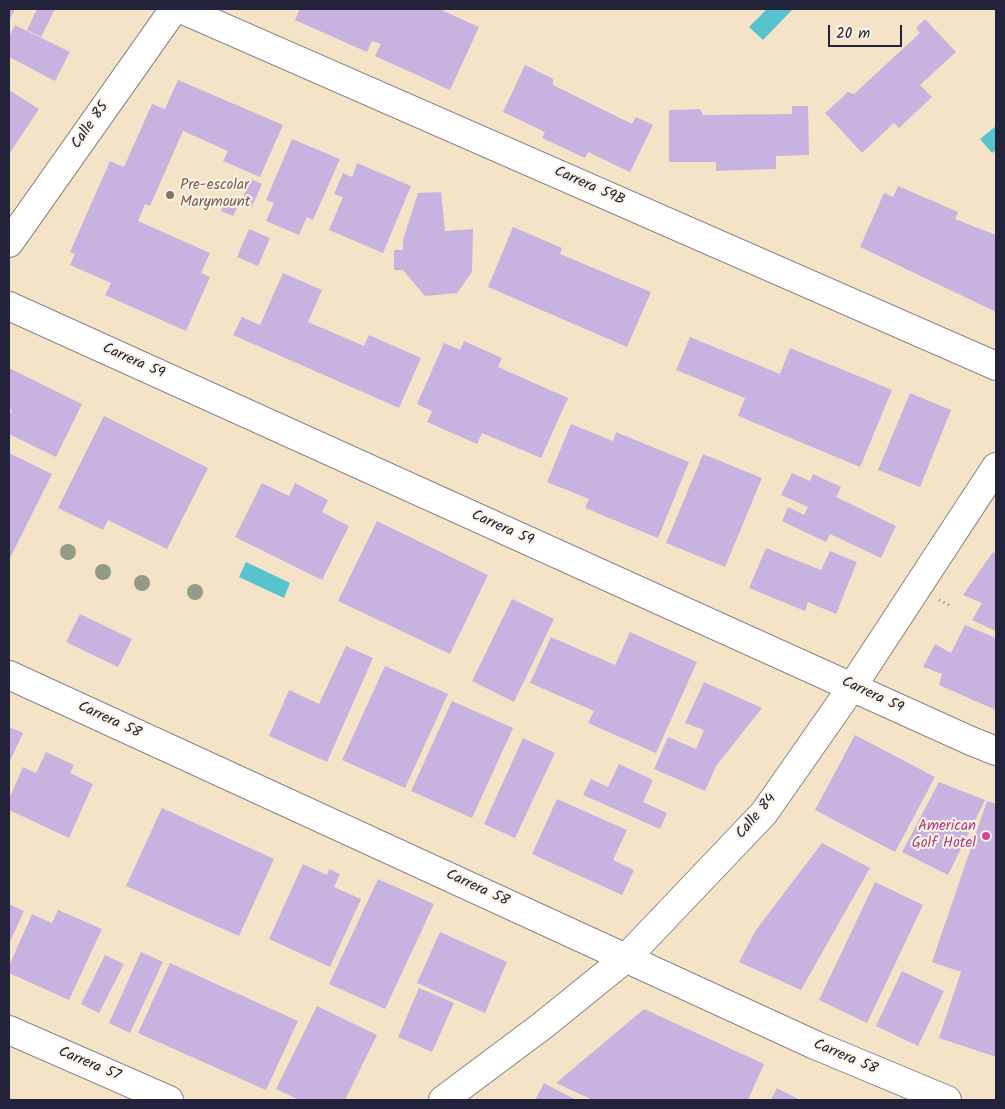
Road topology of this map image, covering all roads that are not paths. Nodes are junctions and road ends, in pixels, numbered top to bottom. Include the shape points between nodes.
1 (174, 9) edge
2 (181, 9) edge
3 (9, 243) edge
4 (9, 306) edge
5 (996, 366) edge
6 (996, 467) edge
7 (9, 675) edge
8 (852, 687) junction
9 (996, 751) edge
10 (626, 958) junction
11 (9, 1030) edge
12 (169, 1100) edge
13 (443, 1100) edge
14 (947, 1100) edge

1 - 3 street, Calle 85
2 - 5 street, Carrera 59B
4 - 8 street, Carrera 59
6 - 8 street, Calle 84
7 - 10 street, Carrera 58
8 - 9 street, Carrera 59
8 - 10 street, Calle 84 via 764,814
10 - 13 street, Calle 84
10 - 14 street, Carrera 58 via 815,1045
11 - 12 street, Carrera 57

